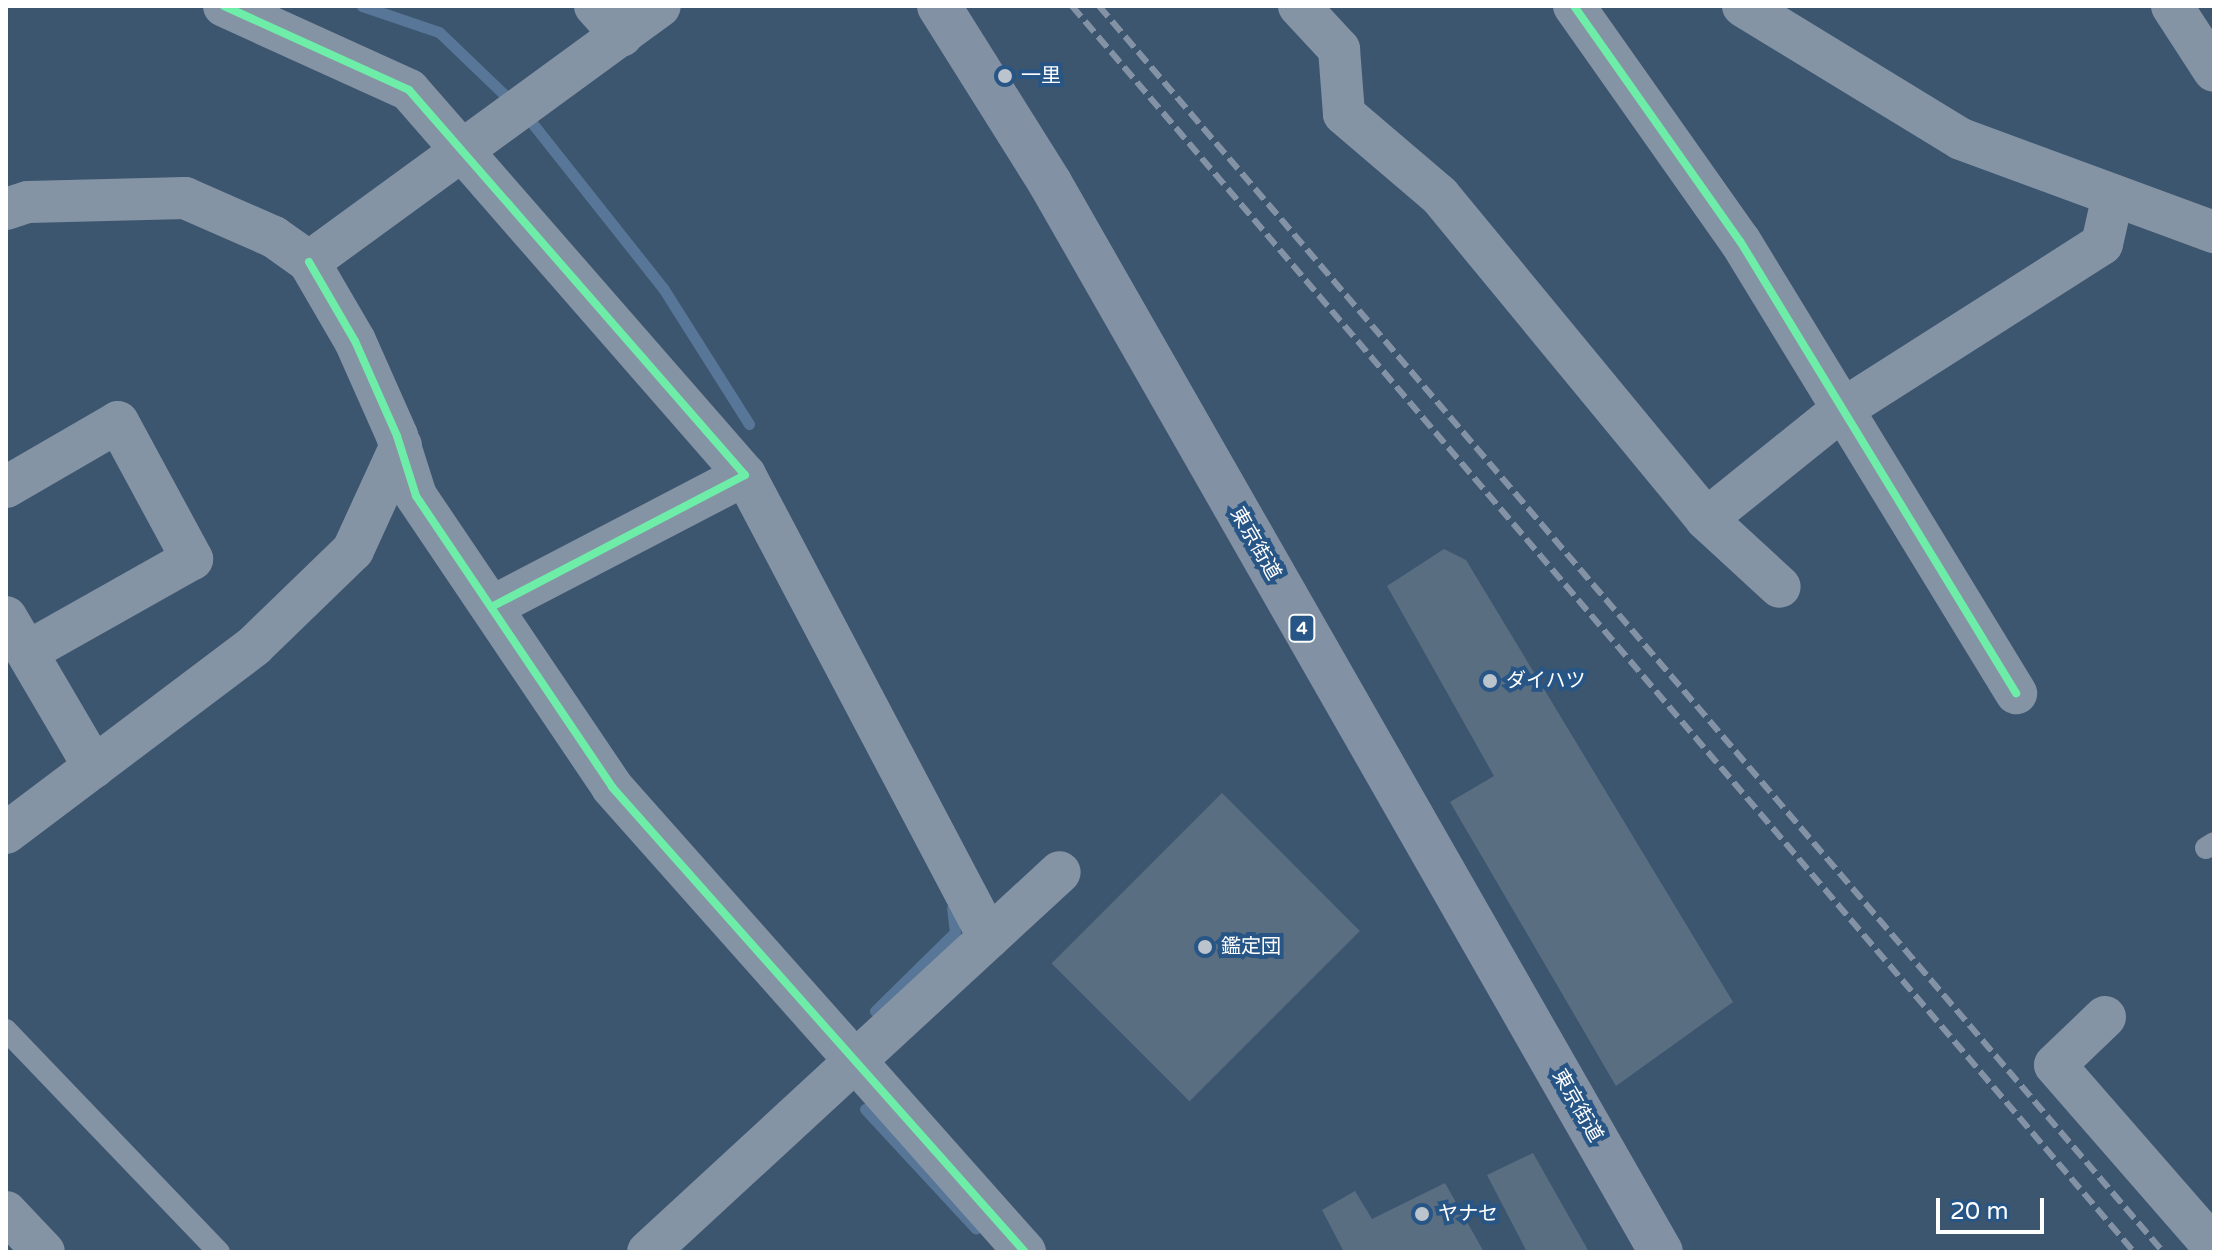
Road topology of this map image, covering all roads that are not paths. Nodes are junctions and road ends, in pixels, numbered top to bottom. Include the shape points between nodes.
1 (224, 6) edge
2 (660, 6) edge
3 (939, 6) edge
4 (1299, 6) edge
5 (1574, 6) edge
6 (1743, 6) edge
7 (2172, 6) edge
8 (608, 21) edge
9 (2214, 71) edge
10 (464, 150) junction
11 (2113, 195) junction
12 (6, 209) edge
13 (2214, 232) edge
14 (309, 262) junction
15 (1843, 409) junction
16 (401, 445) junction
17 (745, 475) junction
18 (6, 487) edge
19 (1706, 519) junction
20 (1780, 587) dead end
21 (491, 607) junction
22 (16, 634) edge
23 (2016, 693) dead end
24 (94, 767) junction
25 (6, 833) edge
26 (1060, 872) dead end
27 (989, 938) junction
28 (2105, 1017) dead end
29 (6, 1030) edge
30 (854, 1062) junction
31 (6, 1212) edge
32 (2214, 1247) edge
33 (44, 1252) edge
34 (219, 1252) edge
35 (648, 1252) edge
36 (1025, 1252) edge
37 (1661, 1252) edge

1 - 10 street via 409,90
2 - 8 street
3 - 37 highway, 東京街道 / 4 via 1050,183
4 - 19 street via 1339,49 1344,114 1440,196
5 - 15 street via 1740,241
6 - 11 street via 1961,139
7 - 9 street
8 - 10 street
10 - 14 street
10 - 17 street
11 - 13 street
11 - 15 street via 2102,244
12 - 14 street via 28,202 185,198 274,237
14 - 16 street via 355,341
15 - 19 street
15 - 23 street
16 - 21 street via 416,496
16 - 24 street via 353,550 254,646
17 - 21 street
17 - 27 street
18 - 22 street via 118,422 192,559
19 - 20 street
21 - 30 street via 612,787
22 - 24 street
24 - 25 street
26 - 27 street
27 - 30 street
28 - 32 street via 2055,1065
29 - 34 lane
30 - 35 street
30 - 36 street
31 - 33 street

